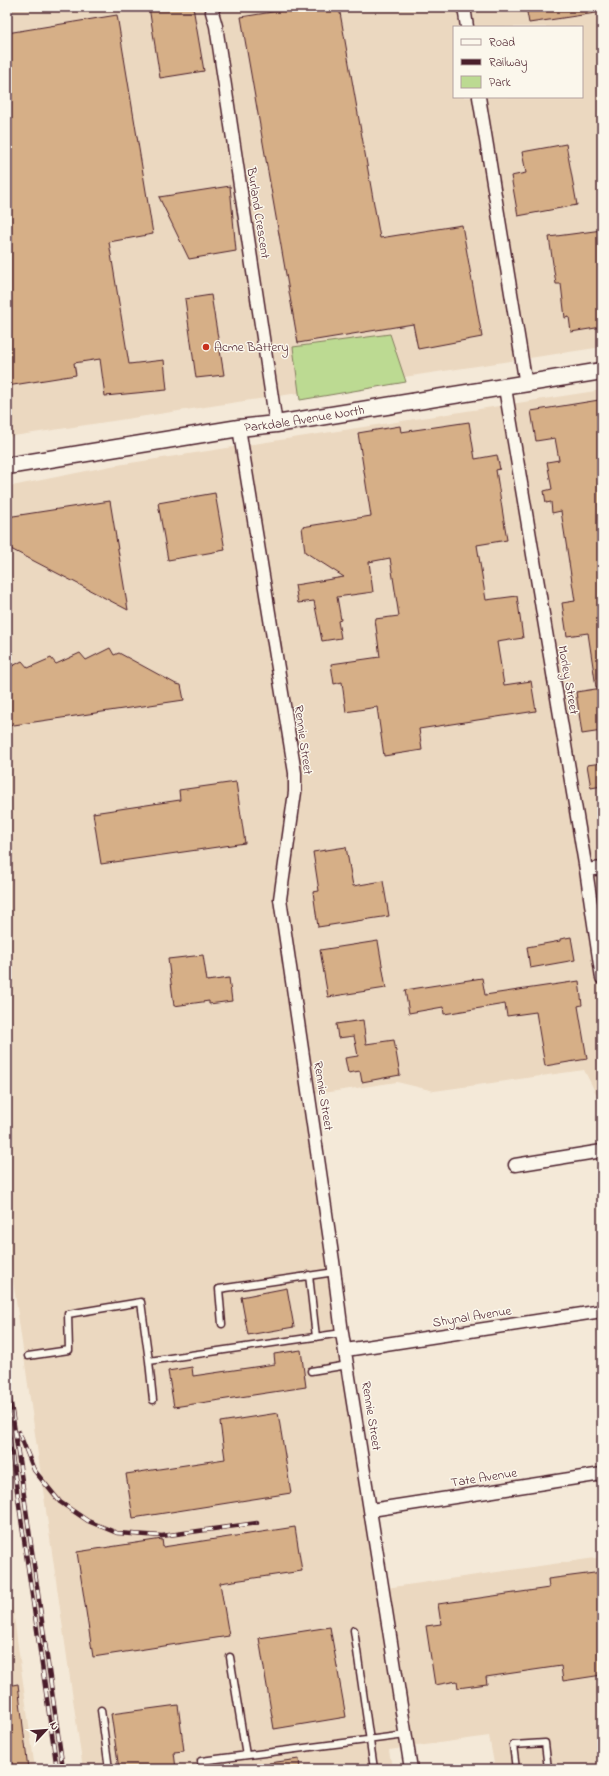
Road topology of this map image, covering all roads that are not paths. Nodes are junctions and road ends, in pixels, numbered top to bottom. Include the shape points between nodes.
1 (214, 7) edge
2 (464, 7) edge
3 (467, 26) edge
4 (479, 98) edge
5 (602, 371) edge
6 (526, 384) junction
7 (505, 388) junction
8 (276, 424) junction
9 (239, 428) junction
10 (7, 466) edge
11 (602, 868) edge
12 (586, 870) junction
13 (602, 978) edge
14 (602, 1152) edge
15 (515, 1165) dead end
16 (335, 1272) junction
17 (309, 1275) junction
18 (602, 1311) edge
19 (222, 1324) dead end
20 (342, 1333) junction
21 (316, 1337) junction
22 (346, 1350) junction
23 (28, 1356) dead end
24 (149, 1361) junction
25 (348, 1365) junction
26 (311, 1371) dead end
27 (153, 1400) dead end
28 (602, 1474) edge
29 (371, 1510) junction
30 (354, 1630) dead end
31 (230, 1657) dead end
32 (101, 1710) dead end
33 (406, 1735) junction
34 (370, 1739) junction
35 (246, 1755) junction
36 (109, 1769) edge
37 (202, 1769) edge
38 (374, 1769) edge
39 (411, 1769) edge
40 (516, 1769) edge
41 (548, 1769) edge

1 - 8 street, Burland Crescent via 212,12 218,34
2 - 3 street
4 - 6 street
5 - 6 main road, Parkdale Avenue North
6 - 7 main road, Parkdale Avenue North
7 - 8 main road, Parkdale Avenue North
7 - 12 street, Morley Street
8 - 9 main road, Parkdale Avenue North
9 - 10 main road, Parkdale Avenue North
9 - 16 street, Rennie Street via 295,773 295,792 280,899
11 - 12 street
12 - 13 street, Morley Street
14 - 15 street
16 - 17 lane
16 - 20 street, Rennie Street
17 - 19 lane via 218,1289
17 - 21 lane
18 - 22 street, Shynal Avenue
20 - 21 lane
20 - 22 street, Rennie Street
21 - 24 lane
22 - 25 street, Rennie Street
23 - 24 lane via 69,1350 68,1314 141,1302
24 - 27 lane
25 - 26 lane
25 - 29 street, Rennie Street
28 - 29 street, Tate Avenue
29 - 33 street, Rennie Street
30 - 34 lane
31 - 35 lane
32 - 36 lane
33 - 34 lane
33 - 39 street, Rennie Street
34 - 35 lane
34 - 38 lane
35 - 37 lane via 201,1761
40 - 41 lane via 513,1745 545,1743

